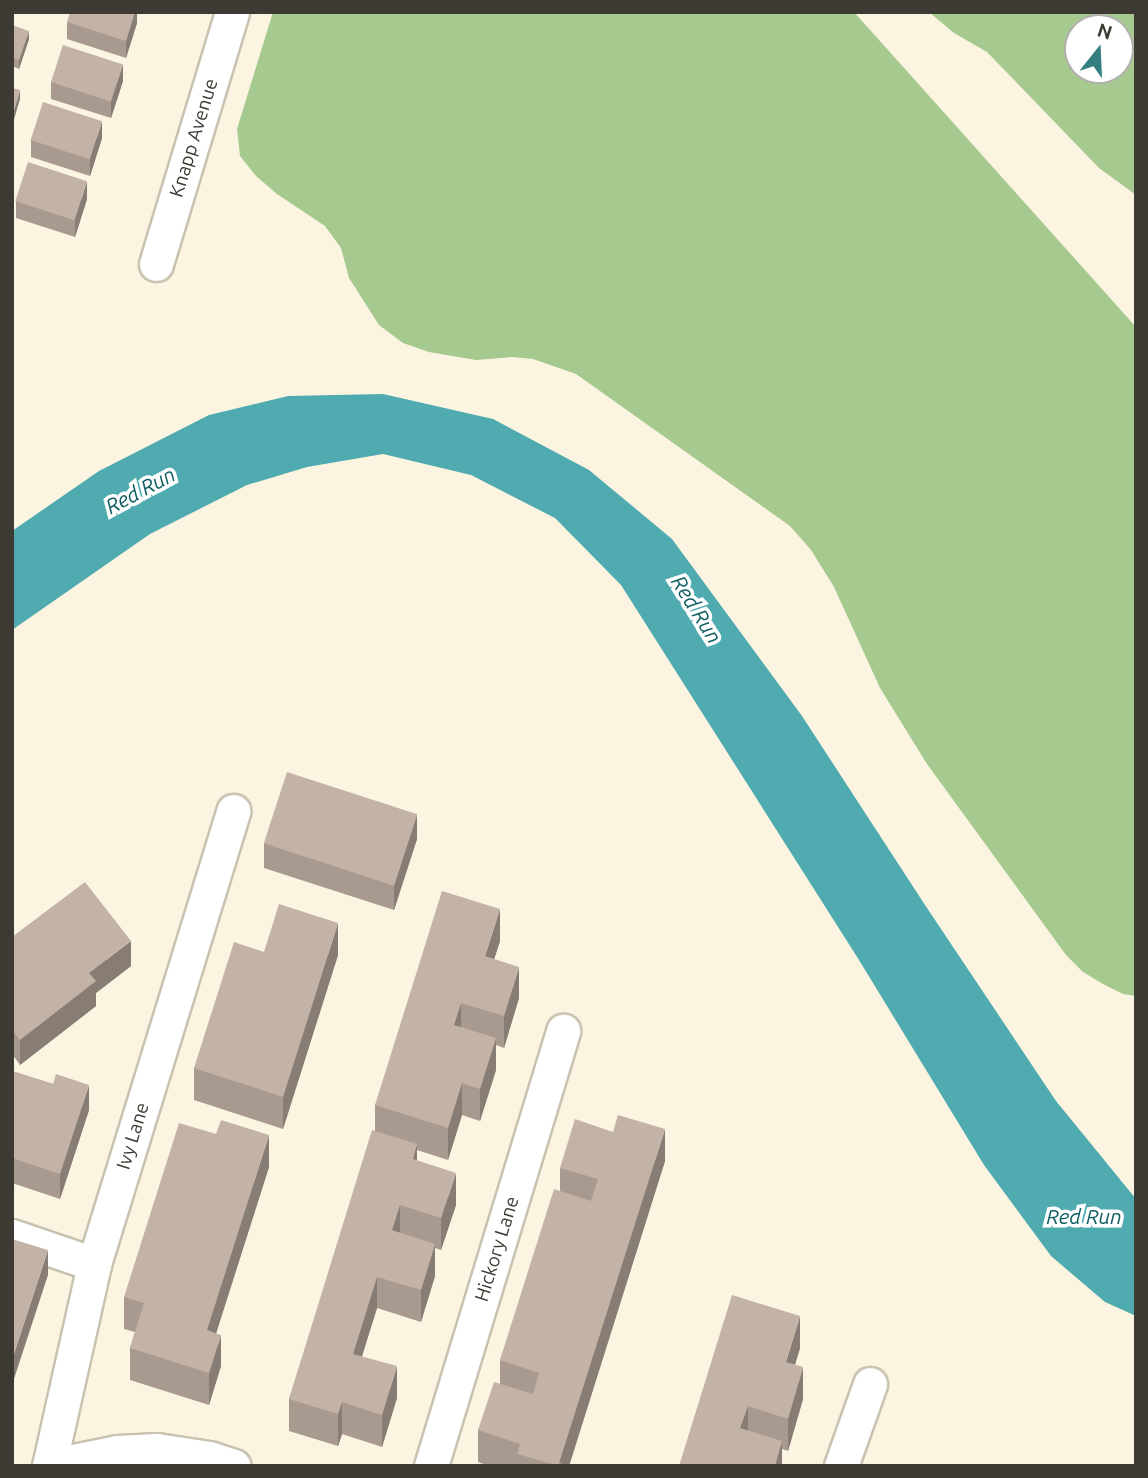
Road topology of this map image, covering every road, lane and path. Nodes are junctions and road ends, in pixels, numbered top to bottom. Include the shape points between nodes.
1 (232, 12) edge
2 (156, 264) dead end
3 (233, 811) dead end
4 (563, 1031) dead end
5 (12, 1236) edge
6 (94, 1264) junction
7 (870, 1384) dead end
8 (49, 1466) edge
9 (234, 1466) edge
10 (431, 1466) edge
11 (841, 1466) edge

1 - 2 street, Knapp Avenue
3 - 6 street, Ivy Lane
4 - 10 street, Hickory Lane
5 - 6 street
6 - 8 street, Ivy Lane
7 - 11 street
8 - 9 street via 117,1452 157,1450

